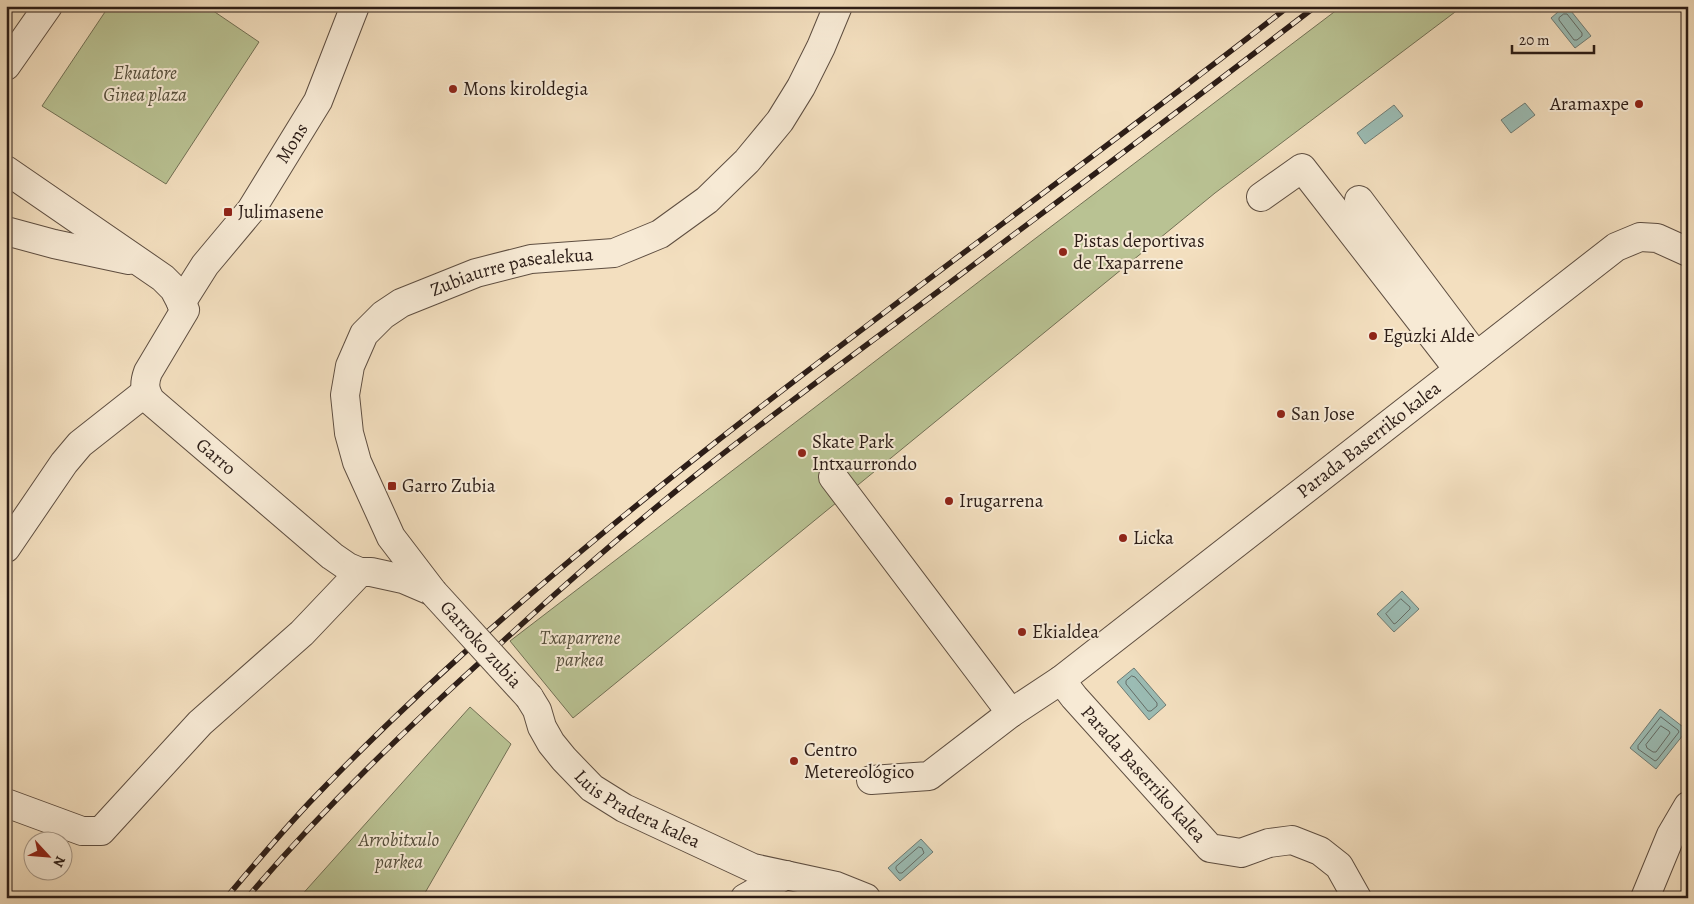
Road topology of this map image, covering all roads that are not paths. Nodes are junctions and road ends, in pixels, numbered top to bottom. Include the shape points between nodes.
1 (48, 6) edge
2 (355, 6) edge
3 (838, 6) edge
4 (6, 66) edge
5 (6, 170) edge
6 (1261, 197) dead end
7 (1359, 200) dead end
8 (6, 231) edge
9 (1688, 252) edge
10 (205, 265) junction
11 (153, 270) junction
12 (181, 303) junction
13 (1467, 362) junction
14 (146, 392) junction
15 (833, 477) dead end
16 (391, 537) junction
17 (6, 548) edge
18 (365, 572) junction
19 (433, 592) junction
20 (1061, 680) junction
21 (529, 697) joint
22 (1011, 713) junction
23 (871, 780) dead end
24 (6, 803) edge
25 (1688, 806) edge
26 (786, 875) junction
27 (745, 898) edge
28 (866, 898) edge
29 (1357, 898) edge
30 (1645, 898) edge

1 - 4 street
2 - 10 street, Mons via 318,100 251,210
3 - 16 street, Zubiaurre pasealekua via 801,87 780,121 748,161 707,200 660,234 614,253 531,259 476,273 401,303 364,334 350,366 345,395 349,433 357,462
5 - 11 street
6 - 13 street via 1302,168
7 - 13 street
8 - 11 street
9 - 13 street, Parada Baserriko kalea via 1657,238 1640,237 1616,247
10 - 11 street
10 - 12 street, Mons
11 - 12 street via 174,289
12 - 14 street via 184,310 148,372
13 - 20 street, Parada Baserriko kalea
14 - 17 street via 80,444
14 - 18 street, Garro via 163,412 332,556 348,567
15 - 22 street
16 - 18 street via 388,559 381,568
16 - 19 street, Zubiaurre pasealekua
18 - 19 street, Garro via 403,579
18 - 24 street via 200,723 101,831 82,830
19 - 21 street, Garroko zubia, bridge
20 - 22 street, Parada Baserriko kalea
20 - 29 street, Parada Baserriko kalea via 1210,848 1241,853 1292,840 1320,851 1338,866
21 - 26 street, Luis Pradera kalea via 551,743 592,788 624,808 753,868
22 - 23 street, Parada Baserriko kalea via 929,776
25 - 30 street via 1671,835
26 - 27 street
26 - 28 street, Luis Pradera kalea via 836,886

